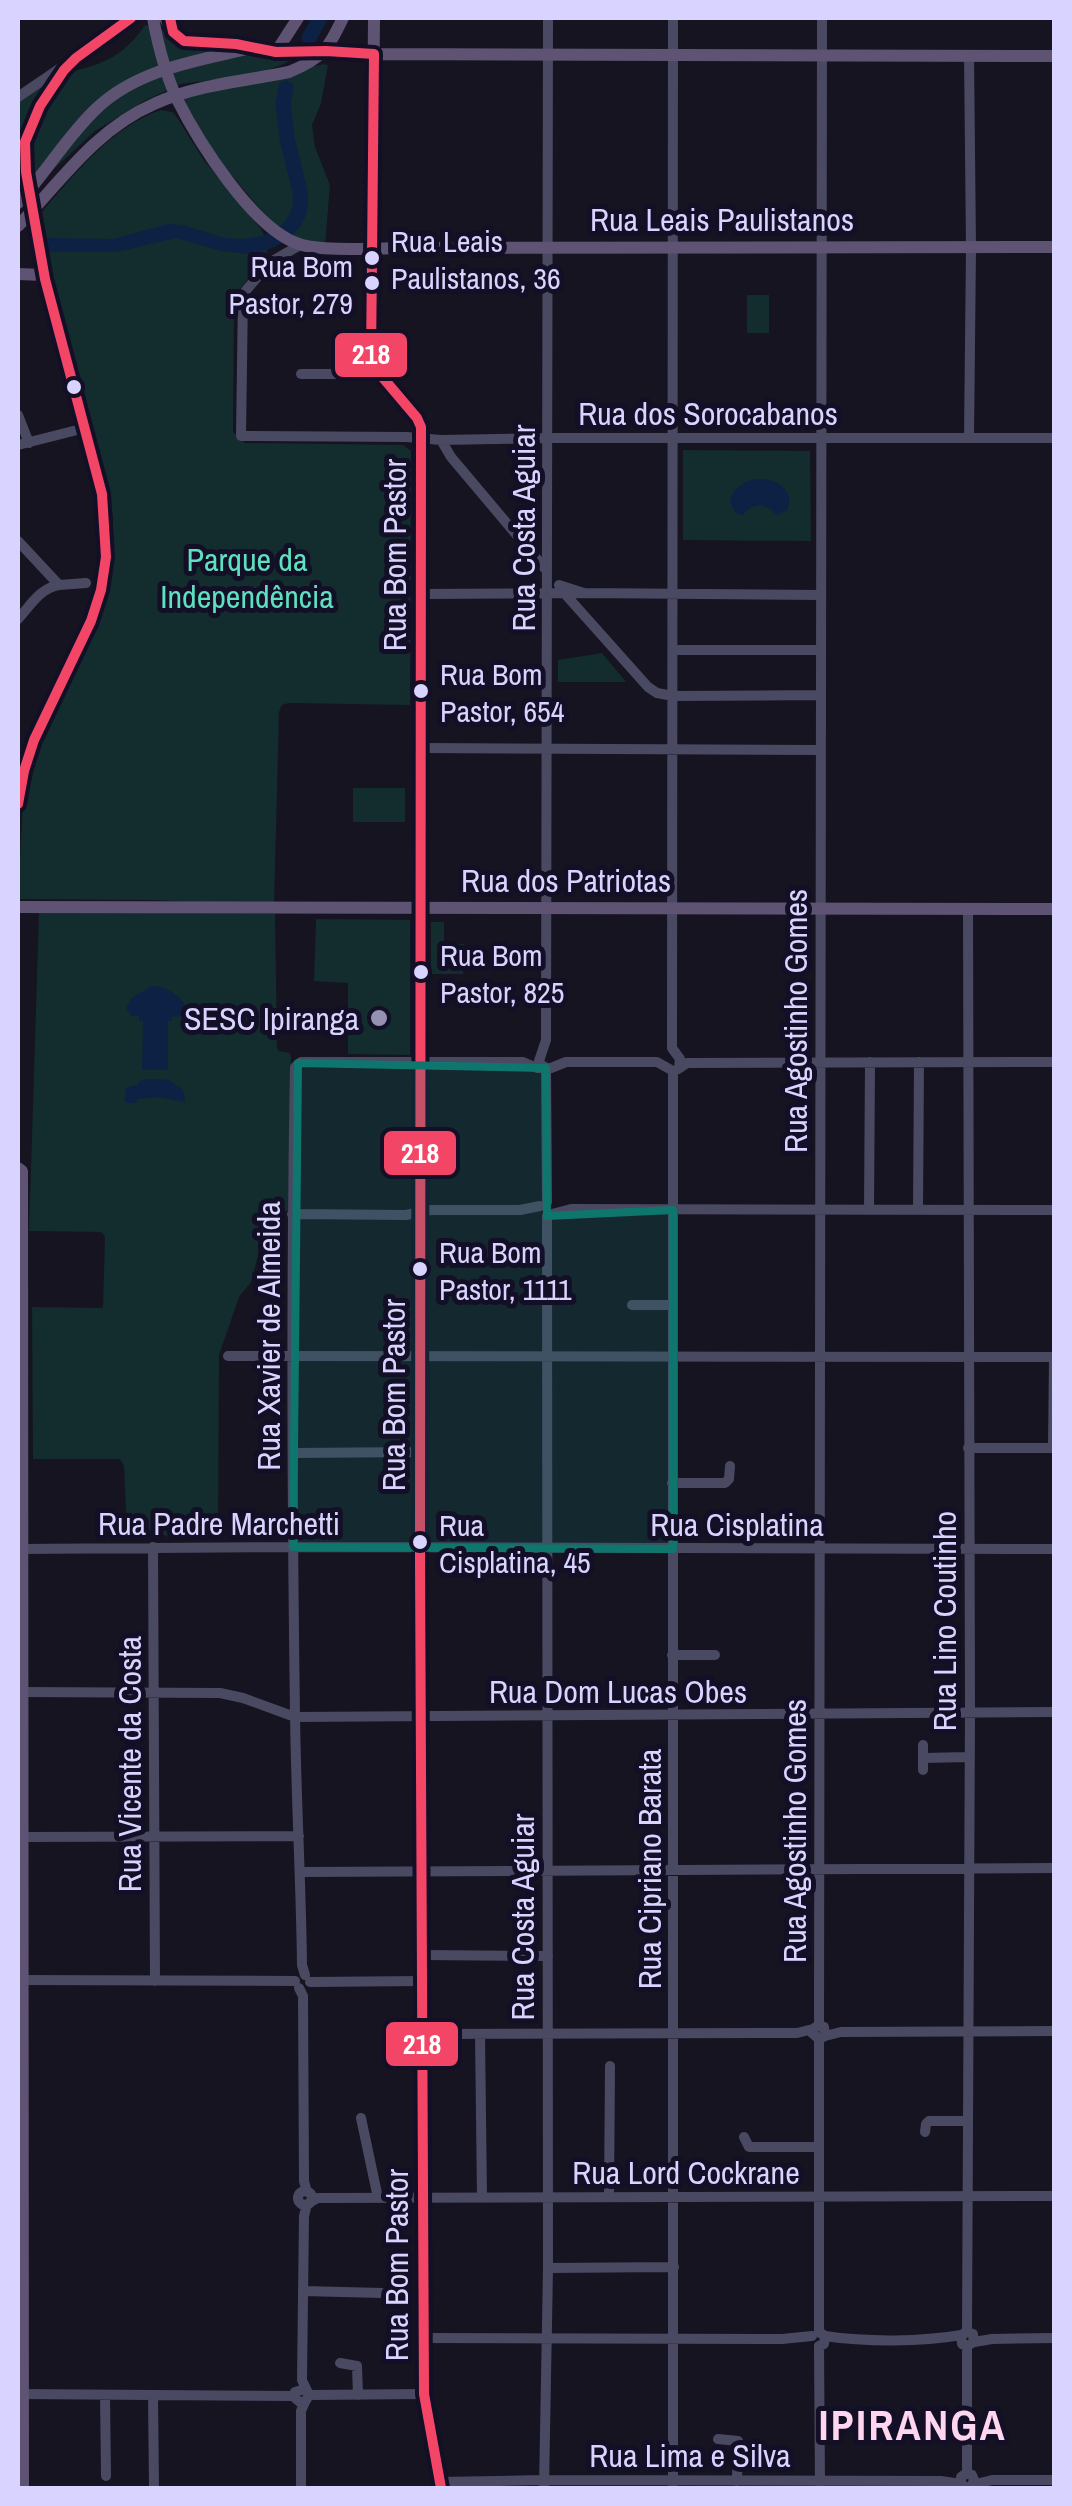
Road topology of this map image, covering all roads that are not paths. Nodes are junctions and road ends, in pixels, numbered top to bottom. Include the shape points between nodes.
1 (130, 18) edge
2 (153, 18) edge
3 (298, 18) edge
4 (343, 18) edge
5 (374, 18) edge
6 (548, 18) edge
7 (673, 18) edge
8 (822, 18) edge
9 (169, 21) edge
10 (250, 48) junction
11 (326, 51) junction
12 (276, 52) junction
13 (374, 54) junction
14 (549, 54) junction
15 (673, 54) junction
16 (823, 54) junction
17 (969, 55) junction
18 (1054, 56) edge
19 (75, 60) junction
20 (166, 70) junction
21 (18, 96) edge
22 (176, 96) junction
23 (18, 132) edge
24 (24, 147) junction
25 (46, 168) junction
26 (63, 174) junction
27 (29, 191) junction
28 (18, 204) edge
29 (32, 210) junction
30 (18, 226) edge
31 (296, 243) junction
32 (548, 247) junction
33 (674, 247) junction
34 (822, 247) junction
35 (1054, 247) edge
36 (373, 248) junction
37 (971, 248) junction
38 (18, 274) edge
39 (43, 276) junction
40 (301, 374) dead end
41 (380, 374) junction
42 (18, 415) edge
43 (85, 428) junction
44 (548, 438) junction
45 (673, 438) junction
46 (820, 438) junction
47 (969, 438) junction
48 (1054, 438) edge
49 (422, 440) junction
50 (441, 440) junction
51 (23, 444) edge
52 (18, 541) edge
53 (86, 584) dead end
54 (59, 585) junction
55 (553, 586) junction
56 (421, 594) junction
57 (673, 595) junction
58 (820, 596) junction
59 (18, 620) edge
60 (673, 650) junction
61 (820, 650) junction
62 (820, 695) junction
63 (673, 696) junction
64 (421, 748) junction
65 (547, 748) junction
66 (673, 749) junction
67 (820, 750) junction
68 (18, 784) edge
69 (18, 804) edge
70 (18, 906) edge
71 (420, 908) junction
72 (547, 908) junction
73 (673, 908) junction
74 (820, 909) junction
75 (1054, 909) edge
76 (968, 910) junction
77 (546, 1040) junction
78 (672, 1048) junction
79 (420, 1062) junction
80 (566, 1062) junction
81 (658, 1062) junction
82 (820, 1062) junction
83 (870, 1062) junction
84 (919, 1062) junction
85 (968, 1062) junction
86 (1054, 1062) edge
87 (546, 1068) junction
88 (676, 1069) junction
89 (20, 1169) edge
90 (546, 1210) junction
91 (672, 1210) junction
92 (820, 1210) junction
93 (870, 1210) junction
94 (918, 1210) junction
95 (968, 1210) junction
96 (1054, 1210) edge
97 (420, 1212) junction
98 (292, 1214) junction
99 (20, 1280) edge
100 (632, 1305) dead end
101 (672, 1305) junction
102 (546, 1351) junction
103 (669, 1353) junction
104 (228, 1356) dead end
105 (293, 1356) junction
106 (420, 1356) junction
107 (820, 1356) junction
108 (968, 1356) junction
109 (1054, 1357) edge
110 (968, 1448) junction
111 (420, 1452) junction
112 (293, 1453) junction
113 (730, 1466) dead end
114 (672, 1483) junction
115 (153, 1547) junction
116 (294, 1547) junction
117 (420, 1548) junction
118 (546, 1548) junction
119 (672, 1548) junction
120 (20, 1549) edge
121 (819, 1549) junction
122 (968, 1549) junction
123 (1054, 1549) edge
124 (672, 1654) junction
125 (715, 1654) dead end
126 (20, 1692) edge
127 (154, 1693) junction
128 (970, 1712) junction
129 (1054, 1712) edge
130 (820, 1714) junction
131 (674, 1715) junction
132 (546, 1716) junction
133 (295, 1717) junction
134 (421, 1717) junction
135 (969, 1757) junction
136 (923, 1758) dead end
137 (299, 1836) junction
138 (22, 1837) junction
139 (153, 1837) junction
140 (968, 1868) junction
141 (1054, 1868) edge
142 (820, 1869) junction
143 (548, 1871) junction
144 (674, 1871) junction
145 (301, 1872) junction
146 (422, 1872) junction
147 (422, 1955) junction
148 (548, 1956) junction
149 (20, 1980) edge
150 (155, 1981) junction
151 (302, 1981) junction
152 (422, 1982) junction
153 (1054, 2031) edge
154 (819, 2032) junction
155 (968, 2032) junction
156 (423, 2034) junction
157 (480, 2034) junction
158 (547, 2034) junction
159 (674, 2034) junction
160 (610, 2066) dead end
161 (360, 2118) dead end
162 (968, 2121) junction
163 (925, 2132) dead end
164 (744, 2137) dead end
165 (819, 2146) junction
166 (307, 2196) junction
167 (674, 2196) junction
168 (819, 2196) junction
169 (967, 2196) junction
170 (1054, 2196) edge
171 (547, 2197) junction
172 (610, 2197) junction
173 (378, 2198) junction
174 (423, 2198) junction
175 (482, 2198) junction
176 (674, 2267) junction
177 (548, 2268) junction
178 (303, 2291) junction
179 (382, 2293) dead end
180 (426, 2338) junction
181 (673, 2338) junction
182 (1054, 2338) edge
183 (547, 2339) junction
184 (968, 2339) junction
185 (819, 2340) junction
186 (340, 2363) dead end
187 (20, 2394) edge
188 (105, 2394) junction
189 (424, 2394) junction
190 (302, 2395) junction
191 (358, 2395) junction
192 (153, 2396) junction
193 (718, 2439) dead end
194 (106, 2476) dead end
195 (1054, 2480) edge
196 (967, 2482) edge
197 (740, 2483) edge
198 (544, 2484) edge
199 (672, 2484) edge
200 (820, 2484) edge
201 (441, 2485) edge
202 (23, 2488) edge
203 (154, 2488) edge
204 (301, 2488) edge

1 - 19 main road
2 - 20 main road, Rua Leais Paulistanos
3 - 12 main road
4 - 11 main road
5 - 13 main road, Rua Bom Pastor
6 - 14 street, Rua Costa Aguiar
7 - 15 street
8 - 16 street, Rua Agostinho Gomes
9 - 10 main road via 178,39
10 - 12 main road
10 - 20 main road
11 - 12 main road
11 - 13 main road
11 - 22 main road via 289,72
13 - 14 main road
13 - 36 main road, Rua Bom Pastor
14 - 15 main road
14 - 32 street, Rua Costa Aguiar
15 - 16 main road
15 - 33 street
16 - 17 main road
16 - 34 street, Rua Agostinho Gomes
17 - 18 main road
17 - 37 street
19 - 21 street
19 - 24 main road via 49,90
20 - 22 main road, Rua Leais Paulistanos
20 - 25 main road via 113,94
22 - 26 main road via 129,117
22 - 31 main road, Rua Leais Paulistanos via 233,187
23 - 24 main road
24 - 25 main road
24 - 27 main road
25 - 26 main road
25 - 27 main road
26 - 29 main road
27 - 28 main road
27 - 29 main road
29 - 30 main road
29 - 39 main road
31 - 36 main road, Rua Leais Paulistanos
31 - 49 street, Rua dos Sorocabanos via 244,294 241,436
32 - 33 main road, Rua Leais Paulistanos
32 - 36 main road, Rua Leais Paulistanos
32 - 44 street, Rua Costa Aguiar
33 - 34 main road, Rua Leais Paulistanos
33 - 45 street
34 - 37 main road, Rua Leais Paulistanos
34 - 46 street, Rua Agostinho Gomes
35 - 37 main road, Rua Leais Paulistanos
36 - 41 main road, Rua Bom Pastor via 371,360
37 - 47 street
38 - 39 main road
39 - 43 main road
40 - 41 street
41 - 49 main road, Rua Bom Pastor via 417,418
42 - 51 street
43 - 51 street
43 - 68 main road via 105,504 106,562 91,623 42,718
44 - 45 street, Rua dos Sorocabanos
44 - 50 street, Rua dos Sorocabanos
44 - 55 street, Rua Costa Aguiar
45 - 46 street, Rua dos Sorocabanos
45 - 57 street, Rua Cipriano Barata
46 - 47 street, Rua dos Sorocabanos
46 - 58 street, Rua Agostinho Gomes
47 - 48 street, Rua dos Sorocabanos
49 - 50 street, Rua dos Sorocabanos
49 - 56 main road, Rua Bom Pastor
50 - 55 street
52 - 54 street
53 - 54 street
54 - 59 street
55 - 56 street via 522,594
55 - 57 street
55 - 63 street via 635,675
55 - 65 street, Rua Costa Aguiar
56 - 64 main road, Rua Bom Pastor
57 - 58 street
57 - 60 street, Rua Cipriano Barata
58 - 61 street, Rua Agostinho Gomes
60 - 61 street
60 - 63 street, Rua Cipriano Barata
61 - 62 street, Rua Agostinho Gomes
62 - 63 street
62 - 67 street, Rua Agostinho Gomes
63 - 66 street, Rua Cipriano Barata
64 - 65 street
64 - 71 main road, Rua Bom Pastor
65 - 66 street
65 - 72 street, Rua Costa Aguiar
66 - 67 street
66 - 73 street, Rua Cipriano Barata
67 - 74 street, Rua Agostinho Gomes
68 - 69 main road
70 - 71 main road, Rua dos Patriotas
71 - 72 main road, Rua dos Patriotas
71 - 79 main road, Rua Bom Pastor
72 - 73 main road, Rua dos Patriotas
72 - 77 street, Rua Costa Aguiar
73 - 74 main road, Rua dos Patriotas
73 - 78 street, Rua Cipriano Barata
74 - 76 main road, Rua dos Patriotas
74 - 82 street, Rua Agostinho Gomes
75 - 76 main road, Rua dos Patriotas
76 - 85 street, Rua Lino Coutinho
77 - 80 street via 552,1057
77 - 87 street, Rua Costa Aguiar via 539,1060
78 - 81 street
78 - 88 street, Rua Cipriano Barata via 680,1059
79 - 87 street
79 - 97 main road, Rua Bom Pastor
79 - 98 street, Rua Xavier de Almeida via 295,1067
80 - 81 street
80 - 87 street
81 - 88 street
82 - 83 street
82 - 88 street via 687,1062
82 - 92 street, Rua Agostinho Gomes
83 - 84 street
83 - 93 street
84 - 85 street
84 - 94 street
85 - 86 street
85 - 95 street, Rua Lino Coutinho
87 - 90 street, Rua Costa Aguiar
88 - 91 street, Rua Cipriano Barata
89 - 99 main road
90 - 91 street
90 - 97 street
90 - 102 street, Rua Costa Aguiar
91 - 92 street
91 - 101 street, Rua Cipriano Barata
92 - 93 street
92 - 107 street, Rua Agostinho Gomes
93 - 94 street
94 - 95 street
95 - 96 street
95 - 108 street, Rua Lino Coutinho
97 - 98 street
97 - 106 main road, Rua Bom Pastor
98 - 105 street, Rua Xavier de Almeida
99 - 120 main road
100 - 101 street
101 - 103 street, Rua Cipriano Barata
102 - 103 street
102 - 106 street
102 - 118 street, Rua Costa Aguiar
103 - 107 street
103 - 114 street, Rua Cipriano Barata
104 - 105 street
105 - 106 street
105 - 112 street, Rua Xavier de Almeida
106 - 111 main road, Rua Bom Pastor
107 - 108 street
107 - 121 street, Rua Agostinho Gomes
108 - 109 street
108 - 110 street, Rua Lino Coutinho
109 - 110 street via 1052,1448
110 - 122 street, Rua Lino Coutinho
111 - 112 street
111 - 117 main road, Rua Bom Pastor
112 - 116 street, Rua Xavier de Almeida
113 - 114 street via 725,1483
114 - 119 street, Rua Cipriano Barata
115 - 116 street, Rua Padre Marchetti
115 - 120 street, Rua Padre Marchetti
115 - 127 street, Rua Vicente da Costa
116 - 117 street, Rua Padre Marchetti
116 - 133 street, Rua Xavier de Almeida
117 - 118 street, Rua Cisplatina
117 - 134 main road, Rua Bom Pastor
118 - 119 street, Rua Cisplatina
118 - 132 street, Rua Costa Aguiar
119 - 121 street, Rua Cisplatina
119 - 124 street, Rua Cipriano Barata
120 - 126 main road
121 - 122 street, Rua Cisplatina
121 - 130 street, Rua Agostinho Gomes
122 - 123 street, Rua Cisplatina
122 - 128 street, Rua Lino Coutinho
124 - 125 street
124 - 131 street, Rua Cipriano Barata
126 - 127 street, Rua Dom Lucas Obes
126 - 138 main road
127 - 133 street, Rua Dom Lucas Obes via 220,1693
127 - 139 street, Rua Vicente da Costa
128 - 129 street, Rua Dom Lucas Obes
128 - 130 street, Rua Dom Lucas Obes
128 - 135 street, Rua Lino Coutinho
130 - 131 street, Rua Dom Lucas Obes
130 - 142 street, Rua Agostinho Gomes
131 - 132 street, Rua Dom Lucas Obes
131 - 144 street, Rua Cipriano Barata
132 - 134 street, Rua Dom Lucas Obes
132 - 143 street, Rua Costa Aguiar
133 - 134 street, Rua Dom Lucas Obes
133 - 137 street, Rua Xavier de Almeida
134 - 146 main road, Rua Bom Pastor
135 - 136 street
135 - 140 street, Rua Lino Coutinho
137 - 139 street
137 - 145 street, Rua Xavier de Almeida
138 - 139 street
138 - 149 main road
139 - 150 street, Rua Vicente da Costa
140 - 141 street
140 - 142 street
140 - 155 street, Rua Lino Coutinho
142 - 144 street
142 - 154 street, Rua Agostinho Gomes
143 - 144 street
143 - 146 street
143 - 148 street, Rua Costa Aguiar
144 - 159 street, Rua Cipriano Barata
145 - 146 street
145 - 151 street, Rua Xavier de Almeida
146 - 147 main road, Rua Bom Pastor
147 - 148 street
147 - 152 main road, Rua Bom Pastor
148 - 158 street, Rua Costa Aguiar
149 - 150 street
149 - 187 main road
150 - 151 street
151 - 152 street
151 - 166 street, Rua Xavier de Almeida
152 - 156 main road, Rua Bom Pastor
153 - 155 street
154 - 155 street
154 - 159 street
154 - 165 street, Rua Agostinho Gomes
155 - 162 street, Rua Lino Coutinho
156 - 157 street
156 - 174 main road, Rua Bom Pastor
157 - 158 street
157 - 175 street
158 - 159 street
158 - 171 street, Rua Costa Aguiar
159 - 167 street, Rua Cipriano Barata
160 - 172 street
161 - 173 street
162 - 163 street via 930,2122
162 - 169 street, Rua Lino Coutinho
164 - 165 street via 749,2147
165 - 168 street, Rua Agostinho Gomes
166 - 173 street, Rua Lord Cockrane
166 - 178 street, Rua Xavier de Almeida
167 - 168 street, Rua Lord Cockrane
167 - 172 street, Rua Lord Cockrane
167 - 176 street, Rua Cipriano Barata
168 - 169 street, Rua Lord Cockrane
168 - 185 street, Rua Agostinho Gomes
169 - 170 street, Rua Lord Cockrane
169 - 184 street, Rua Lino Coutinho
171 - 172 street, Rua Lord Cockrane
171 - 175 street, Rua Lord Cockrane
171 - 177 street, Rua Costa Aguiar
173 - 174 street, Rua Lord Cockrane
174 - 175 street, Rua Lord Cockrane
174 - 180 main road, Rua Bom Pastor
176 - 177 street
176 - 181 street, Rua Cipriano Barata
177 - 183 street, Rua Costa Aguiar
178 - 179 street
178 - 190 street, Rua Xavier de Almeida
180 - 183 street
180 - 189 main road, Rua Bom Pastor
181 - 183 street
181 - 185 street
181 - 199 street, Rua Cipriano Barata
182 - 184 street
183 - 198 street, Rua Costa Aguiar
184 - 185 street
184 - 196 street, Rua Lino Coutinho
185 - 200 street, Rua Agostinho Gomes
186 - 191 street via 357,2366
187 - 188 street
187 - 202 main road
188 - 192 street
188 - 194 street
189 - 191 street
189 - 201 main road, Rua Bom Pastor
190 - 191 street
190 - 192 street
190 - 204 street, Rua Xavier de Almeida
192 - 203 street
193 - 197 street via 738,2442
195 - 196 street, Rua Lima e Silva
196 - 200 street, Rua Lima e Silva
197 - 199 street, Rua Lima e Silva
197 - 200 street, Rua Lima e Silva
198 - 199 street, Rua Lima e Silva
198 - 201 street, Rua Lima e Silva

